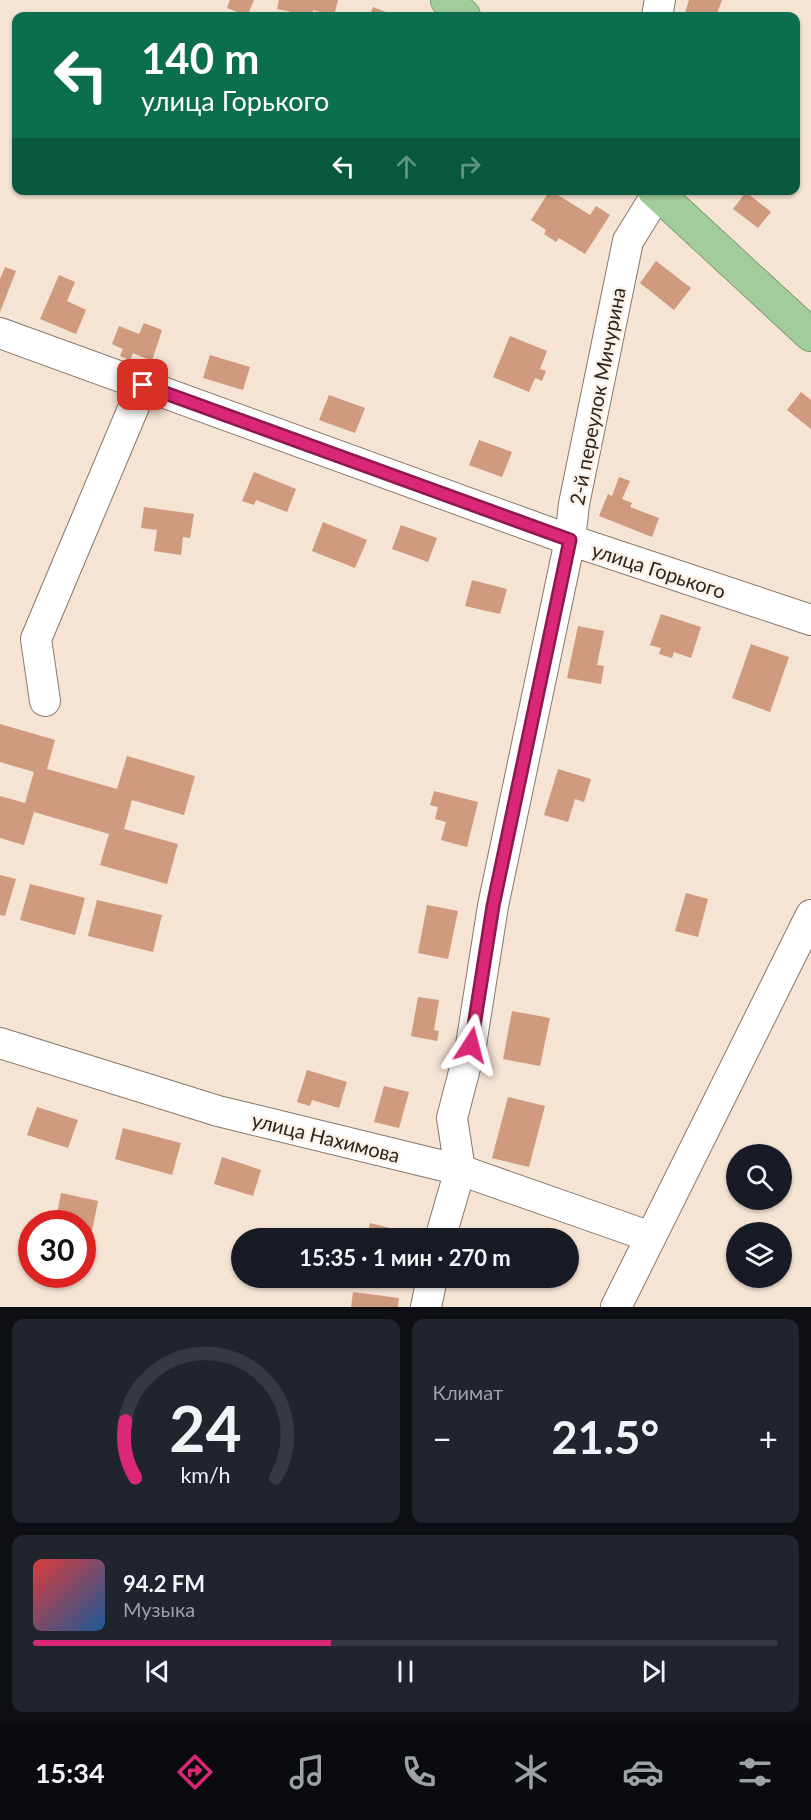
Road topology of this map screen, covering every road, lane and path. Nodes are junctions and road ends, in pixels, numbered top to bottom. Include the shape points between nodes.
1 (447, 0) edge
2 (460, 12) edge
3 (653, 195) edge
4 (658, 195) edge
5 (0, 333) edge
6 (811, 335) edge
7 (143, 385) junction
8 (570, 540) junction
9 (811, 620) edge
10 (45, 701) dead end
11 (811, 915) edge
12 (0, 1043) edge
13 (460, 1170) junction
14 (443, 1228) edge
15 (651, 1237) junction
16 (430, 1288) edge
17 (426, 1307) edge
18 (616, 1307) edge

1 - 2 main road
3 - 8 street, 2-й переулок Мичурина via 628,241
4 - 6 main road
5 - 7 street, улица Горького
7 - 8 street, улица Горького
7 - 10 street via 36,639
8 - 9 street, улица Горького
8 - 13 street, 2-й переулок Мичурина via 493,906 471,1045 452,1118
11 - 15 street
12 - 13 street, улица Нахимова via 218,1111
13 - 14 street, 2-й переулок Мичурина
13 - 15 street, улица Нахимова
15 - 18 street
16 - 17 street

